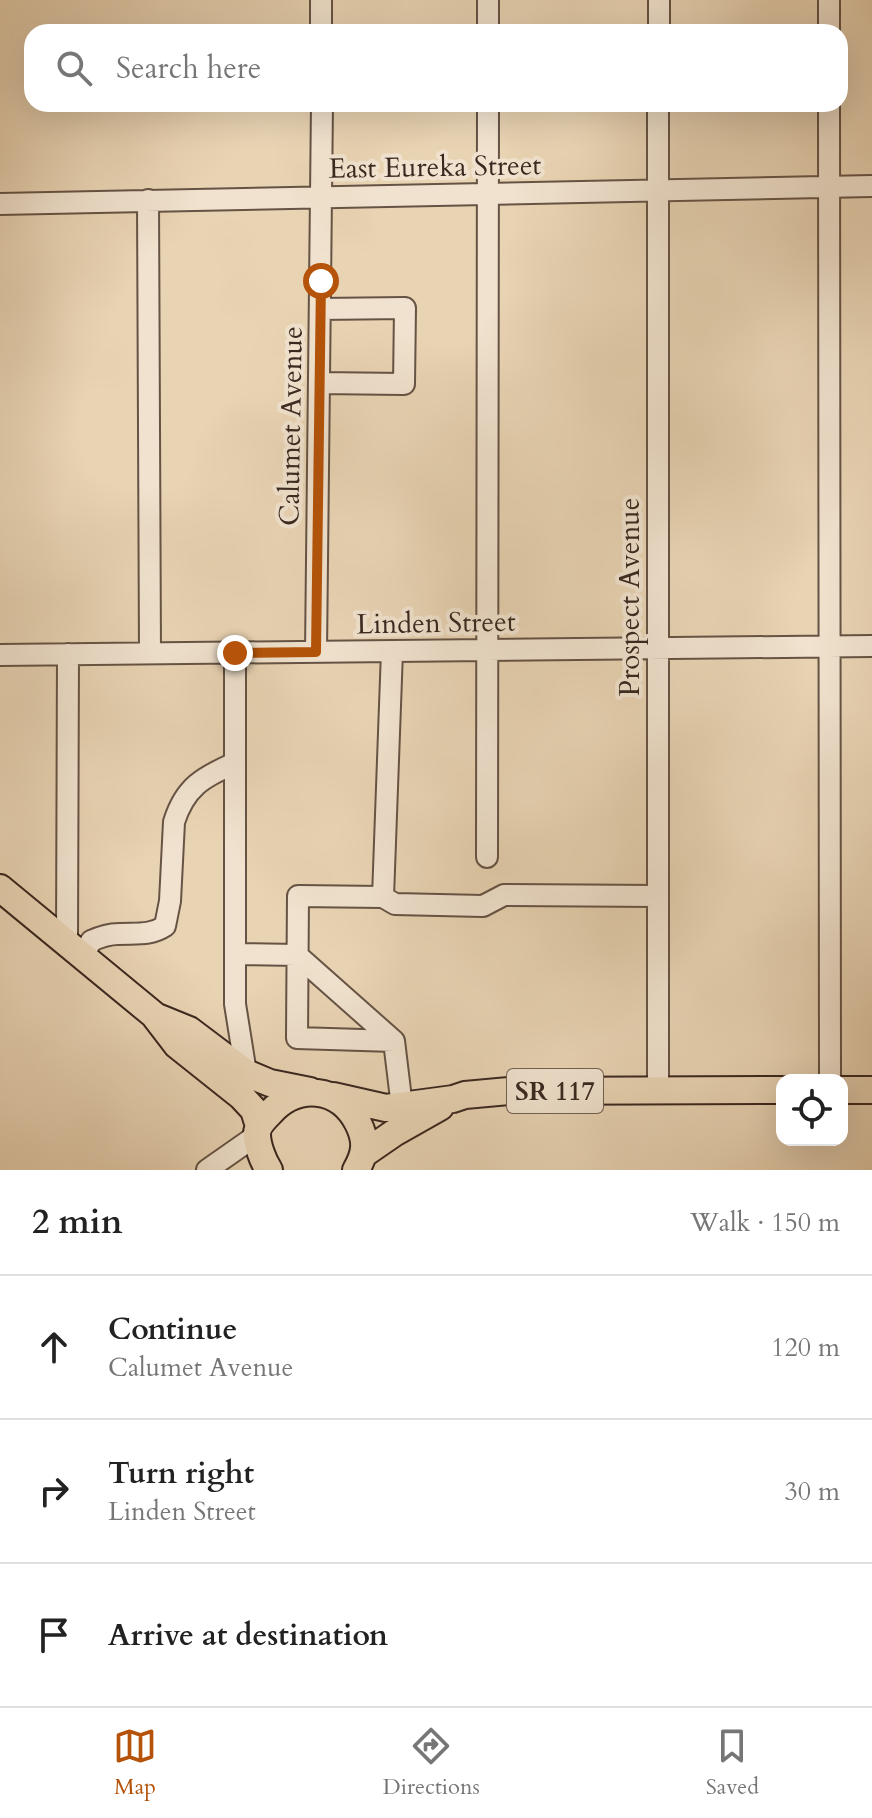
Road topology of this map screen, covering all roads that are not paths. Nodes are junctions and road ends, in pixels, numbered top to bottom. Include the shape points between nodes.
1 (321, 0) edge
2 (488, 0) edge
3 (659, 0) edge
4 (829, 0) edge
5 (321, 24) edge
6 (488, 24) edge
7 (659, 24) edge
8 (829, 24) edge
9 (322, 112) edge
10 (488, 112) edge
11 (658, 112) edge
12 (829, 112) edge
13 (872, 186) edge
14 (829, 187) junction
15 (658, 190) junction
16 (488, 194) junction
17 (322, 197) junction
18 (148, 200) junction
19 (0, 204) edge
20 (320, 309) junction
21 (319, 383) junction
22 (872, 646) edge
23 (830, 647) junction
24 (658, 648) junction
25 (487, 650) junction
26 (392, 651) junction
27 (316, 652) junction
28 (150, 653) junction
29 (235, 653) junction
30 (68, 654) junction
31 (0, 655) edge
32 (235, 763) junction
33 (487, 857) dead end
34 (0, 888) edge
35 (658, 896) junction
36 (383, 897) junction
37 (75, 950) junction
38 (236, 954) junction
39 (297, 955) junction
40 (235, 1004) junction
41 (154, 1015) junction
42 (394, 1041) junction
43 (217, 1051) junction
44 (246, 1073) junction
45 (830, 1074) edge
46 (658, 1090) junction
47 (776, 1090) edge
48 (848, 1090) edge
49 (872, 1090) edge
50 (325, 1094) junction
51 (453, 1099) junction
52 (402, 1107) junction
53 (258, 1130) junction
54 (364, 1162) edge
55 (207, 1170) edge
56 (269, 1170) edge

1 - 5 street
2 - 6 street
3 - 7 street
4 - 8 street
9 - 17 street, Calumet Avenue
10 - 16 street
11 - 15 street, Prospect Avenue
12 - 14 street
13 - 14 street, East Eureka Street
14 - 15 street, East Eureka Street
14 - 23 street
15 - 16 street, East Eureka Street
15 - 24 street, Prospect Avenue
16 - 17 street, East Eureka Street
16 - 25 street
17 - 18 street, East Eureka Street
17 - 20 street, Calumet Avenue
18 - 19 street, East Eureka Street
18 - 28 street
20 - 21 street, Calumet Avenue
20 - 21 street via 405,308 404,384
21 - 27 street, Calumet Avenue
22 - 23 street, Linden Street
23 - 24 street, Linden Street
23 - 45 street
24 - 25 street, Linden Street
24 - 35 street, Prospect Avenue
25 - 26 street, Linden Street
25 - 33 street
26 - 27 street, Linden Street
26 - 36 street
27 - 29 street, Linden Street
28 - 29 street, Linden Street
28 - 30 street, Linden Street
29 - 32 street
30 - 31 street, Linden Street
30 - 37 street
32 - 37 street via 183,798 174,822 165,926 143,934 101,937
32 - 38 street
34 - 37 main road, SR 117
35 - 36 street via 504,895 483,906 395,904
35 - 46 street, Prospect Avenue
36 - 39 street via 298,896
37 - 41 main road, SR 117
38 - 39 street
38 - 40 street
39 - 42 street
39 - 42 street via 297,1038
40 - 43 street
40 - 44 street
41 - 43 main road, SR 117 via 189,1030
41 - 53 main road, SR 117 via 177,1045 254,1110
42 - 52 street
43 - 44 main road, SR 117
44 - 50 main road, SR 117
46 - 47 main road, SR 117
46 - 51 main road, SR 117 via 509,1091
48 - 49 main road
50 - 52 main road, SR 117
50 - 53 main road via 301,1093 284,1100
50 - 54 main road via 344,1104 358,1122
51 - 52 main road, SR 117
51 - 54 main road, SR 117 via 394,1133
53 - 55 street
53 - 56 main road, SR 117

